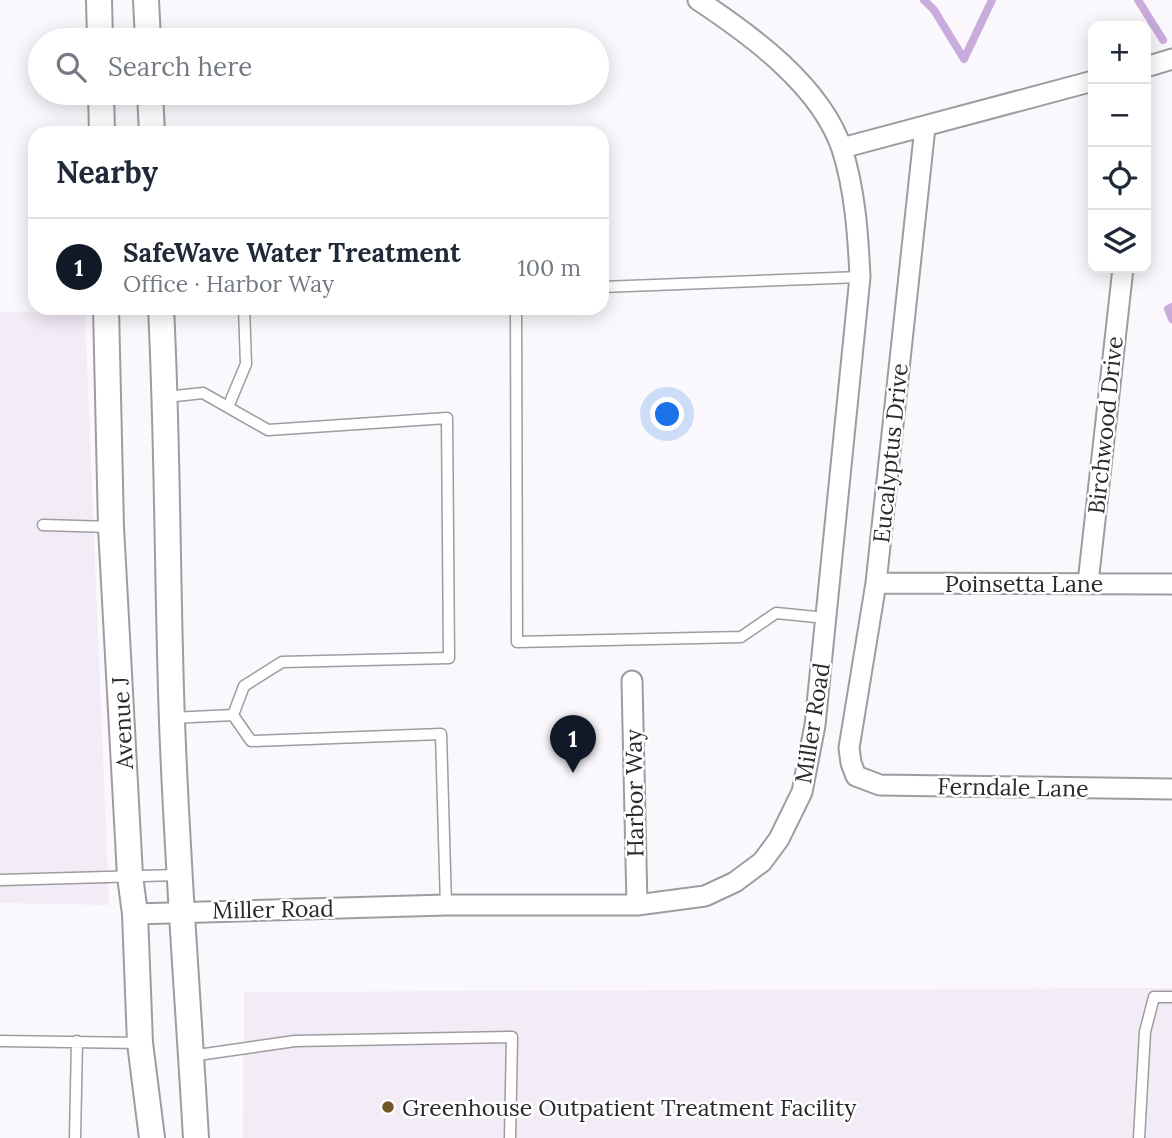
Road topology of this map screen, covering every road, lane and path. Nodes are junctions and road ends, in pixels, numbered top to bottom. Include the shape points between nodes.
1 (99, 0) edge
2 (146, 0) edge
3 (698, 0) edge
4 (100, 28) edge
5 (147, 28) edge
6 (1172, 59) edge
7 (1151, 65) edge
8 (1088, 82) edge
9 (101, 105) edge
10 (151, 105) edge
11 (102, 126) edge
12 (152, 126) edge
13 (925, 127) junction
14 (842, 148) junction
15 (1122, 273) edge
16 (860, 277) junction
17 (609, 287) edge
18 (106, 315) edge
19 (161, 315) edge
20 (244, 315) edge
21 (516, 315) edge
22 (166, 397) junction
23 (228, 407) junction
24 (43, 525) dead end
25 (111, 527) junction
26 (876, 583) junction
27 (1088, 583) junction
28 (1172, 584) edge
29 (826, 618) junction
30 (632, 681) dead end
31 (233, 715) junction
32 (172, 719) junction
33 (856, 776) joint
34 (1172, 789) edge
35 (179, 875) junction
36 (130, 876) junction
37 (0, 880) edge
38 (446, 905) junction
39 (637, 905) junction
40 (180, 912) junction
41 (135, 914) junction
42 (1172, 997) edge
43 (0, 1041) edge
44 (77, 1041) junction
45 (140, 1042) junction
46 (191, 1056) junction
47 (75, 1138) edge
48 (152, 1138) edge
49 (196, 1138) edge
50 (510, 1138) edge
51 (1139, 1138) edge

1 - 4 street
2 - 5 street
3 - 14 street, Miller Road via 747,33 806,89
6 - 7 street
8 - 13 street
9 - 11 street
10 - 12 street
13 - 14 street
13 - 26 street, Eucalyptus Drive
14 - 16 street, Miller Road via 858,229
15 - 27 street, Birchwood Drive
16 - 17 lane
16 - 29 street, Miller Road
18 - 25 street, Avenue J
19 - 22 street
20 - 23 lane via 246,364
21 - 29 lane via 517,642 741,637 776,613
22 - 23 lane via 203,393
22 - 32 street
23 - 31 lane via 268,430 447,418 449,658 282,662 244,686
24 - 25 lane
25 - 36 street, Avenue J
26 - 27 street, Poinsetta Lane
26 - 33 street, Eucalyptus Drive via 849,748
27 - 28 street, Poinsetta Lane
29 - 39 street, Miller Road via 815,725 802,792 779,839 762,862 705,896
30 - 39 street, Harbor Way
31 - 32 lane
31 - 38 lane via 251,741 441,734
32 - 35 street
33 - 34 street, Ferndale Lane via 880,785
35 - 36 lane
35 - 40 street
36 - 37 lane
36 - 41 street, Avenue J
38 - 39 street, Miller Road
38 - 40 street, Miller Road
40 - 41 street, Miller Road
40 - 46 street
41 - 45 street, Avenue J
42 - 51 lane via 1154,997 1145,1032
43 - 44 lane
44 - 45 lane
44 - 47 lane
45 - 48 street, Avenue J
46 - 49 street
46 - 50 lane via 295,1041 512,1037

